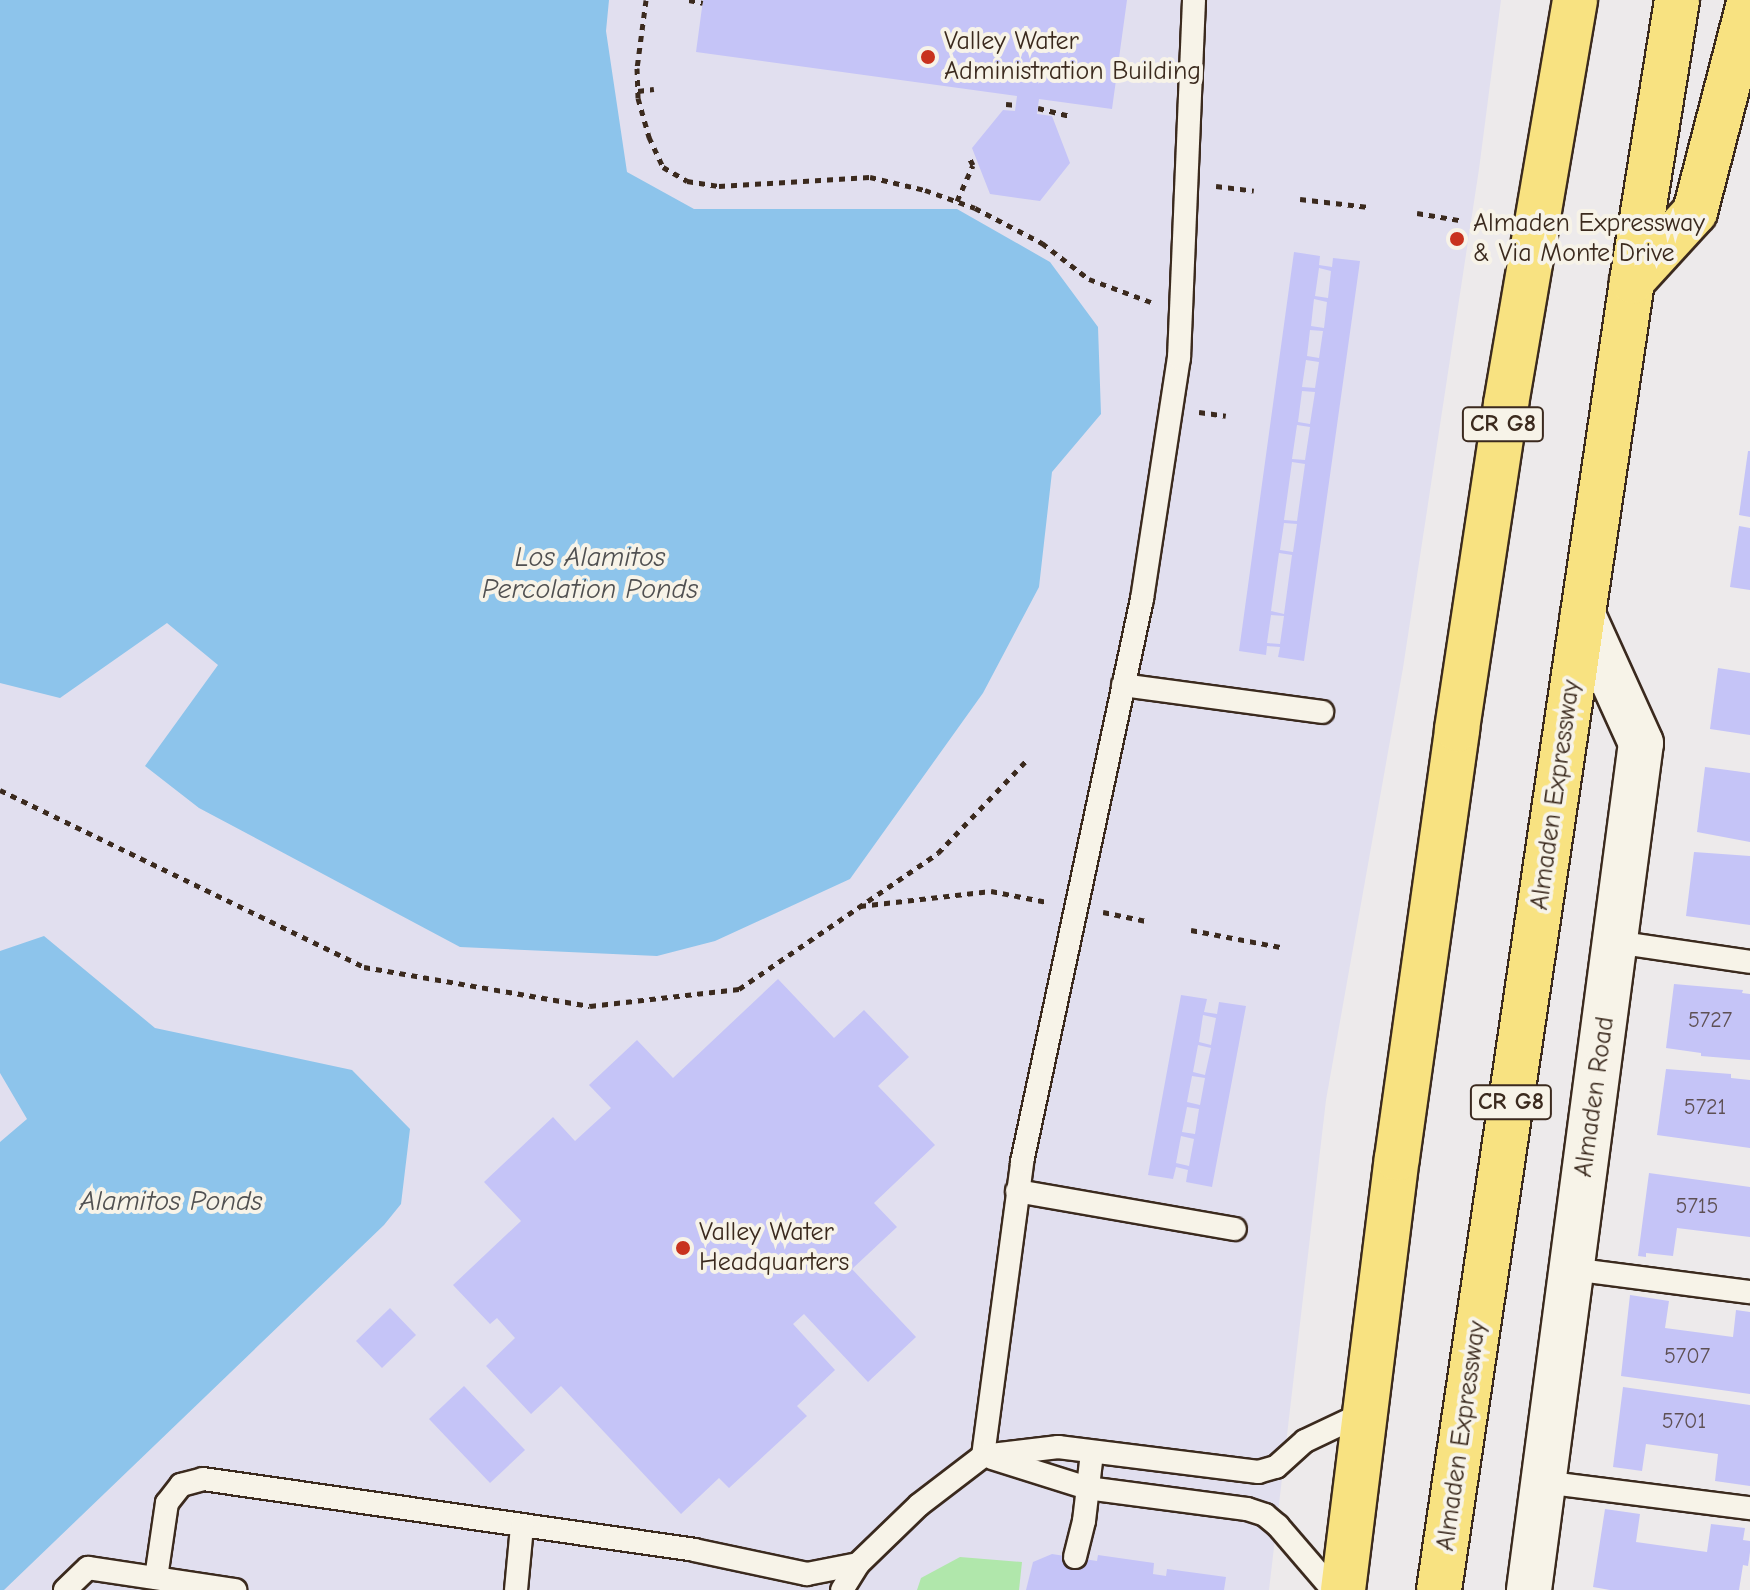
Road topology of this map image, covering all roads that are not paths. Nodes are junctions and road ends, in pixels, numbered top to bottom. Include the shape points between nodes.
1 (1194, 0) edge
2 (1575, 0) edge
3 (1677, 0) edge
4 (1750, 0) edge
5 (1632, 281) junction
6 (1583, 615) junction
7 (1123, 685) junction
8 (1322, 712) dead end
9 (1615, 942) junction
10 (1750, 962) edge
11 (1017, 1191) junction
12 (1235, 1229) dead end
13 (1572, 1269) junction
14 (1750, 1292) edge
15 (1364, 1413) junction
16 (1092, 1453) junction
17 (983, 1456) junction
18 (1543, 1482) junction
19 (1087, 1488) junction
20 (1750, 1508) edge
21 (522, 1526) junction
22 (1075, 1557) dead end
23 (858, 1564) junction
24 (156, 1578) junction
25 (814, 1582) edge
26 (65, 1590) edge
27 (235, 1590) edge
28 (516, 1590) edge
29 (842, 1590) edge
30 (1333, 1590) edge
31 (1343, 1590) edge
32 (1439, 1590) edge
33 (1529, 1590) edge

1 - 7 lane via 1179,358 1142,599
2 - 15 main road, CR G8 via 1462,698
3 - 5 main road, Almaden Expressway / CR G8
4 - 5 main road via 1695,212
5 - 6 main road, Almaden Expressway / CR G8
6 - 9 street, Almaden Road via 1641,743
6 - 32 main road, Almaden Expressway / CR G8
7 - 8 lane
7 - 11 lane
9 - 10 lane
9 - 13 street, Almaden Road
11 - 12 lane
11 - 17 lane
13 - 14 lane
13 - 18 street, Almaden Road
15 - 16 lane via 1305,1441 1276,1467 1258,1472
15 - 31 main road, CR G8
16 - 17 lane via 1058,1447
16 - 19 lane
17 - 19 lane
17 - 23 lane via 919,1505
18 - 20 lane
18 - 33 street, Almaden Road
19 - 22 lane
19 - 30 lane via 1265,1515
21 - 24 lane via 203,1479 181,1485 167,1503
21 - 25 lane via 694,1550
21 - 28 lane
23 - 25 lane
23 - 29 lane
24 - 26 lane via 88,1568
24 - 27 lane

